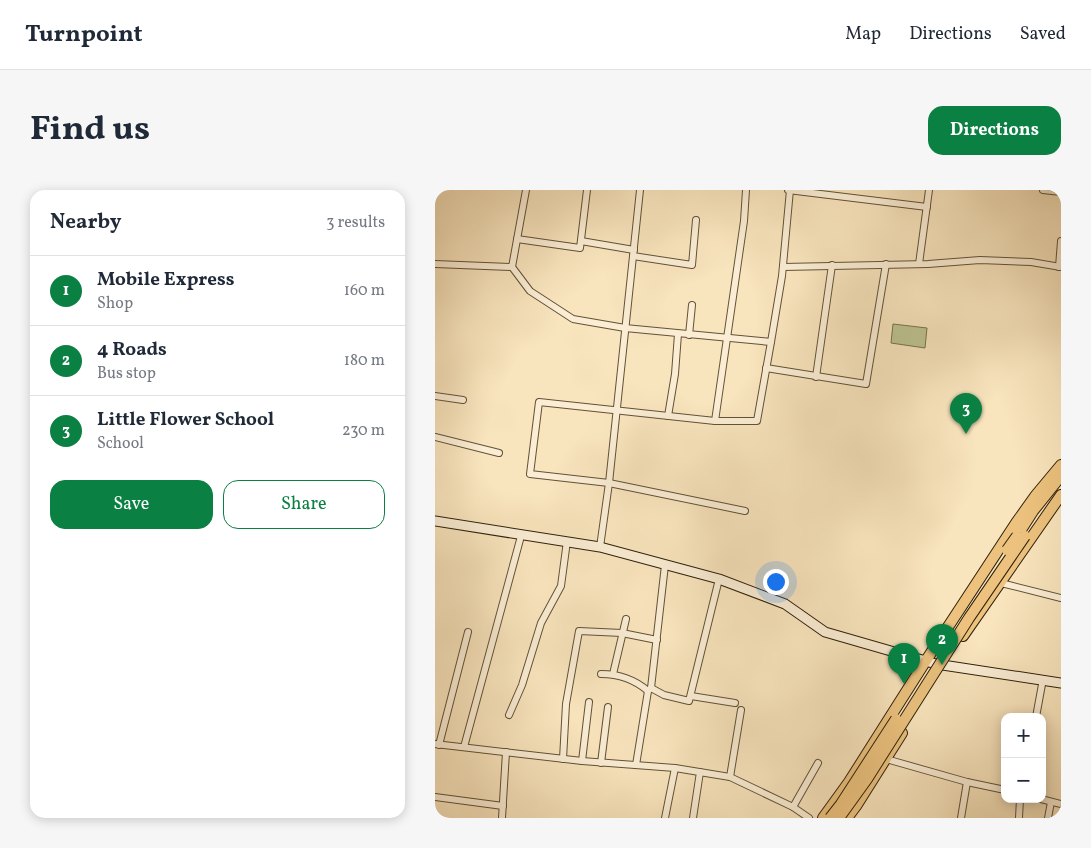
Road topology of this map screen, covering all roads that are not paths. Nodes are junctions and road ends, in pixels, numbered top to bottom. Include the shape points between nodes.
1 (526, 190) edge
2 (587, 190) edge
3 (641, 190) edge
4 (746, 190) edge
5 (789, 190) edge
6 (929, 190) edge
7 (1043, 190) edge
8 (1061, 192) edge
9 (927, 207) junction
10 (696, 220) dead end
11 (517, 239) junction
12 (581, 241) junction
13 (1061, 241) edge
14 (634, 253) junction
15 (435, 264) edge
16 (886, 264) junction
17 (919, 264) junction
18 (832, 265) junction
19 (512, 267) junction
20 (783, 267) junction
21 (1060, 267) edge
22 (692, 305) dead end
23 (625, 328) junction
24 (678, 334) junction
25 (689, 335) junction
26 (727, 338) junction
27 (771, 342) junction
28 (767, 368) junction
29 (816, 377) junction
30 (435, 396) edge
31 (463, 400) dead end
32 (617, 411) junction
33 (668, 416) junction
34 (715, 421) junction
35 (435, 437) edge
36 (499, 453) dead end
37 (1061, 464) edge
38 (1061, 476) edge
39 (609, 483) junction
40 (1061, 488) edge
41 (1061, 495) edge
42 (745, 511) dead end
43 (435, 521) edge
44 (521, 536) junction
45 (567, 541) junction
46 (600, 547) junction
47 (665, 566) junction
48 (719, 579) junction
49 (1001, 583) junction
50 (1061, 598) edge
51 (626, 619) dead end
52 (468, 632) dead end
53 (622, 633) junction
54 (657, 640) junction
55 (925, 662) junction
56 (941, 665) junction
57 (601, 674) dead end
58 (613, 674) junction
59 (1043, 680) junction
60 (1061, 683) edge
61 (649, 689) junction
62 (691, 696) junction
63 (589, 702) dead end
64 (735, 703) dead end
65 (609, 707) dead end
66 (741, 710) dead end
67 (1037, 713) edge
68 (509, 715) dead end
69 (437, 744) edge
70 (464, 747) junction
71 (506, 752) junction
72 (563, 759) junction
73 (886, 759) junction
74 (582, 762) junction
75 (601, 763) junction
76 (818, 763) dead end
77 (636, 765) junction
78 (675, 768) junction
79 (700, 772) junction
80 (730, 777) junction
81 (967, 782) junction
82 (1001, 789) edge
83 (435, 797) edge
84 (1046, 800) edge
85 (1051, 802) junction
86 (1020, 803) edge
87 (1061, 804) edge
88 (503, 806) junction
89 (793, 807) junction
90 (502, 818) edge
91 (665, 818) edge
92 (693, 818) edge
93 (809, 818) edge
94 (823, 818) edge
95 (830, 818) edge
96 (839, 818) edge
97 (847, 818) edge
98 (961, 818) edge
99 (1019, 818) edge
100 (1048, 818) edge

1 - 11 street
2 - 12 street
3 - 14 street
4 - 26 street
5 - 9 street
5 - 20 street
6 - 9 street
7 - 8 street
9 - 17 street
10 - 14 street via 692,265
11 - 12 street via 580,248
11 - 19 street
12 - 14 street
13 - 21 street
14 - 23 street
15 - 19 street
16 - 17 street
16 - 18 street
16 - 29 street via 866,384
17 - 21 street via 979,260
18 - 20 street
18 - 29 street
19 - 23 street via 530,291 573,319
20 - 27 street
22 - 25 street
23 - 24 street
23 - 32 street
24 - 25 street
24 - 33 street
25 - 26 street
26 - 27 street
26 - 34 street
27 - 28 street
28 - 29 street
28 - 34 street via 757,421
30 - 31 street
32 - 33 street
32 - 39 street
32 - 39 street via 539,402 530,474
33 - 34 street
35 - 36 street
37 - 55 main road via 1016,523
38 - 95 main road, bridge via 1017,536
39 - 42 street
39 - 46 street
40 - 96 main road, bridge via 969,618
41 - 49 main road
43 - 44 street
44 - 45 street
44 - 70 street
45 - 46 street
45 - 68 street via 561,586 541,623
46 - 47 street
47 - 48 street
47 - 54 street
48 - 55 street via 785,604 825,632
48 - 62 street
49 - 50 street
49 - 56 main road
51 - 53 street
52 - 69 street
53 - 54 street
53 - 58 street
53 - 72 street via 579,631 566,704
54 - 61 street
55 - 56 street
55 - 94 main road
56 - 59 street
56 - 73 main road
57 - 58 street
58 - 61 street
59 - 60 street
59 - 67 street
61 - 62 street via 689,701
61 - 77 street
62 - 64 street
63 - 74 street
65 - 75 street
66 - 80 street
69 - 70 street
70 - 71 street
71 - 72 street
71 - 88 street
72 - 74 street
73 - 81 street
73 - 97 main road
74 - 75 street
75 - 77 street
76 - 89 street
77 - 78 street
78 - 79 street
78 - 91 street
79 - 80 street
79 - 92 street
80 - 89 street
81 - 82 street
81 - 98 street
83 - 88 street
84 - 85 street
85 - 87 street
85 - 100 street
86 - 99 street
88 - 90 street
89 - 93 street

